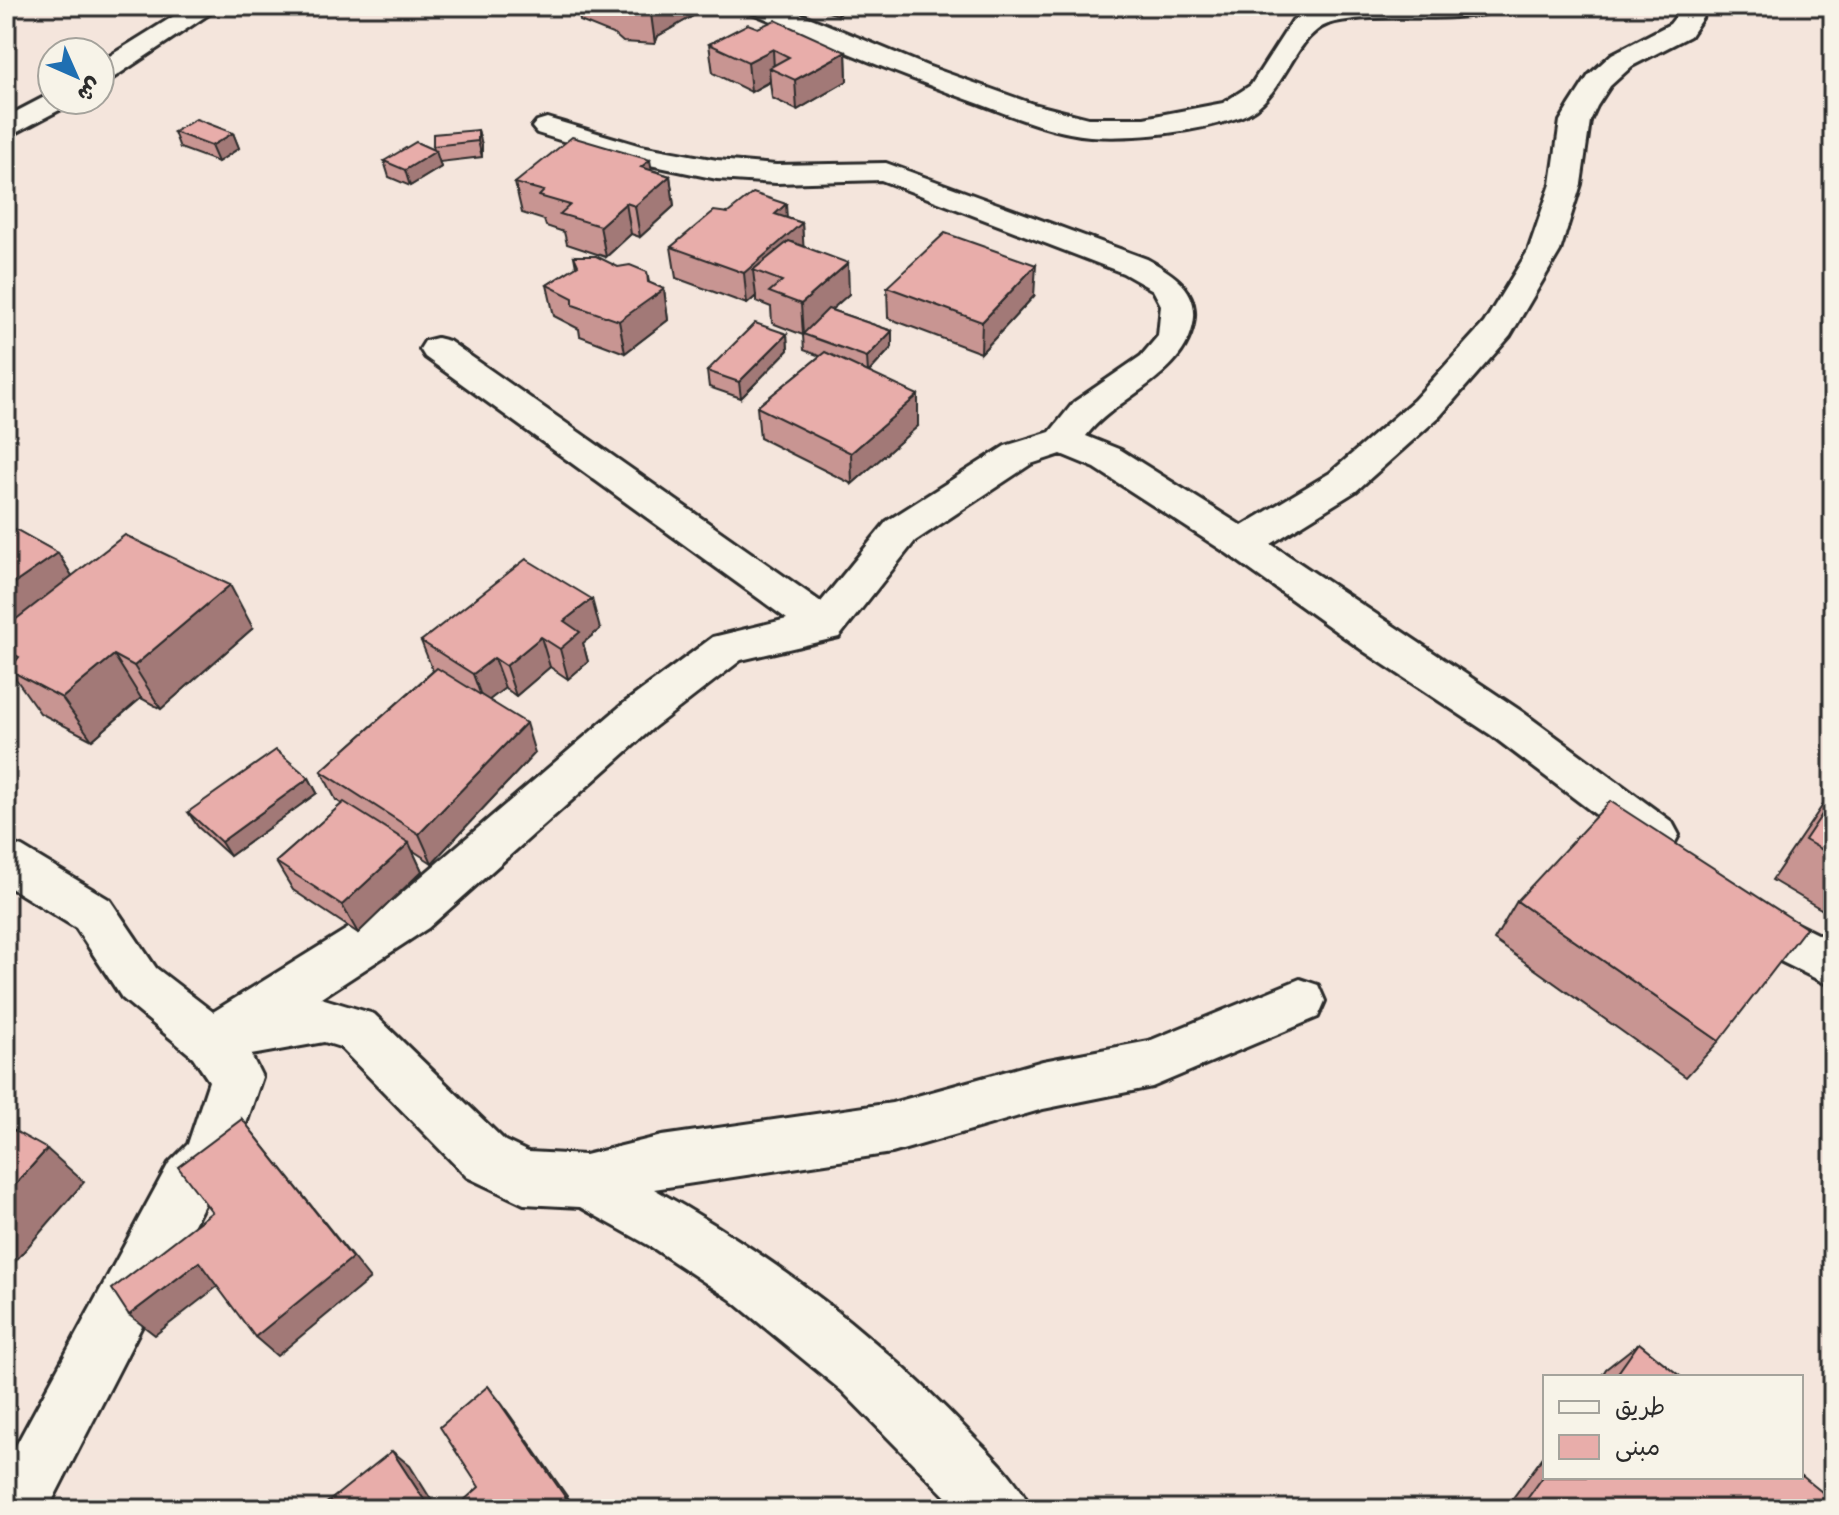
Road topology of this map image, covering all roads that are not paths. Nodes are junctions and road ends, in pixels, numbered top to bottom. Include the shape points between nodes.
1 (208, 6) edge
2 (759, 6) edge
3 (1483, 6) edge
4 (1697, 6) edge
5 (116, 64) edge
6 (36, 112) edge
7 (547, 127) dead end
8 (6, 129) edge
9 (437, 349) dead end
10 (1063, 441) junction
11 (1242, 544) junction
12 (825, 626) junction
13 (1690, 858) edge
14 (6, 861) edge
15 (1718, 890) edge
16 (1833, 966) edge
17 (1300, 1001) dead end
18 (211, 1041) junction
19 (585, 1181) junction
20 (15, 1509) edge
21 (1000, 1509) edge

1 - 5 street
2 - 3 street via 1023,110 1088,127 1144,127 1232,110 1261,91 1303,26 1330,14
4 - 11 street via 1680,30 1622,60 1583,106 1544,251 1498,329 1427,408 1343,482
6 - 8 street
7 - 10 street via 671,164 776,174 859,168 886,172 1135,266 1166,284 1178,305 1175,338 1153,364 1087,410
9 - 12 street
10 - 11 street via 1108,459
10 - 12 street via 1018,455 901,531
11 - 13 street via 1506,723
12 - 18 street via 728,648 638,716 411,914
14 - 18 street via 93,914 139,983
15 - 16 street via 1746,922
17 - 19 street via 1152,1064 1043,1085 892,1128 662,1161
18 - 19 street via 324,1020 356,1030 486,1159 524,1178
18 - 20 street via 236,1077 209,1159 188,1181
19 - 21 street via 711,1251 798,1317 899,1403

